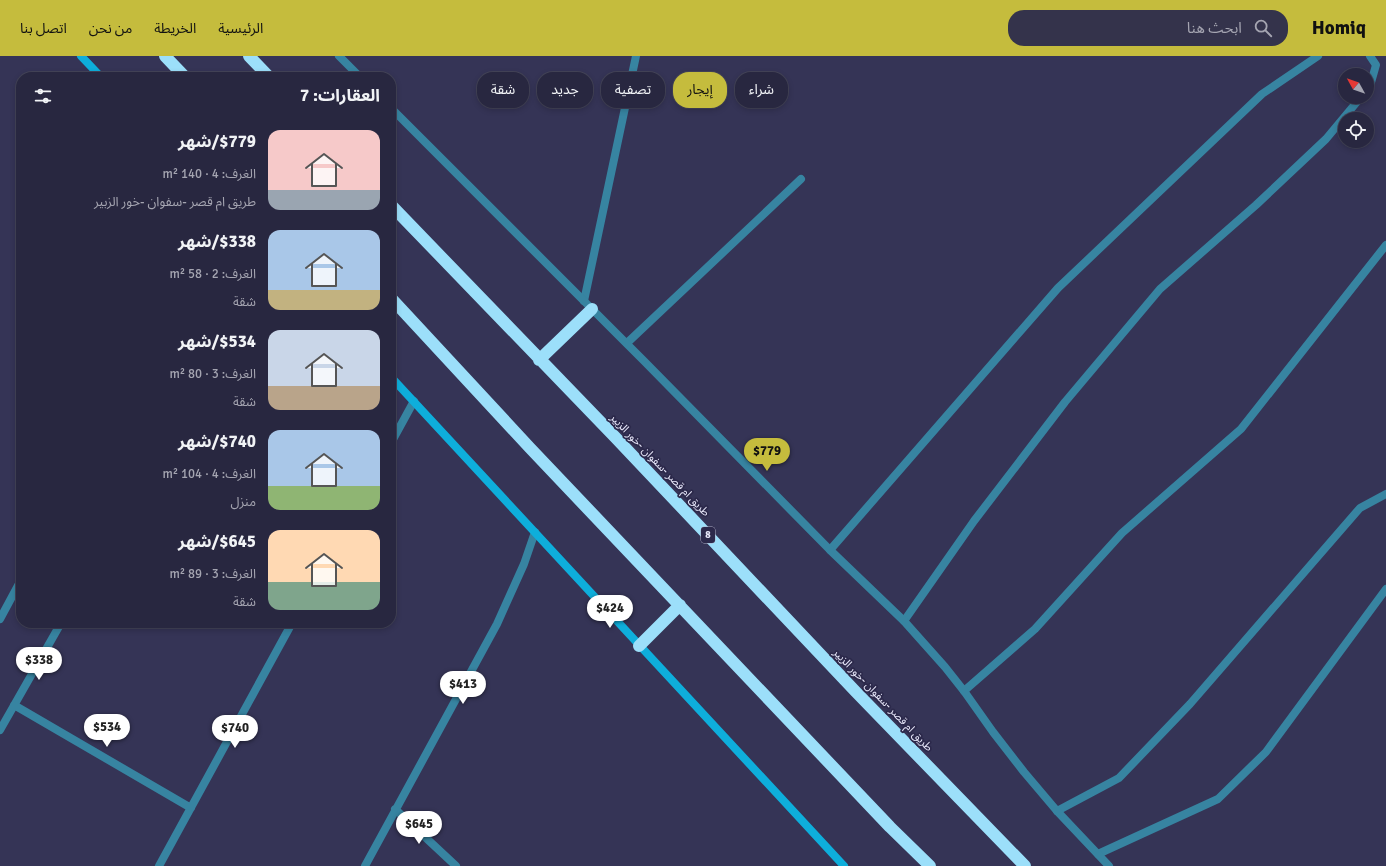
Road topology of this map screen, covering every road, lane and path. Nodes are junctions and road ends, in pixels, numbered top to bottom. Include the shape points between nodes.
1 (81, 56) edge
2 (165, 56) edge
3 (249, 56) edge
4 (339, 56) edge
5 (636, 56) edge
6 (1318, 56) edge
7 (1370, 56) edge
8 (96, 72) edge
9 (181, 72) edge
10 (264, 72) edge
11 (355, 72) edge
12 (1374, 72) edge
13 (1355, 104) edge
14 (396, 113) edge
15 (801, 179) dead end
16 (396, 210) edge
17 (1386, 246) edge
18 (396, 303) edge
19 (588, 305) junction
20 (627, 343) junction
21 (539, 360) junction
22 (396, 382) edge
23 (414, 401) junction
24 (396, 434) edge
25 (1386, 494) edge
26 (534, 532) junction
27 (830, 550) junction
28 (16, 589) edge
29 (1386, 589) edge
30 (680, 605) junction
31 (0, 619) edge
32 (904, 621) junction
33 (58, 628) edge
34 (289, 628) edge
35 (639, 646) junction
36 (964, 691) junction
37 (14, 705) junction
38 (0, 730) edge
39 (191, 808) junction
40 (395, 810) junction
41 (1057, 811) junction
42 (1098, 854) junction
43 (160, 866) edge
44 (365, 866) edge
45 (456, 866) edge
46 (844, 866) edge
47 (930, 866) edge
48 (1025, 866) edge
49 (1109, 866) edge

1 - 8 main road
2 - 9 highway
3 - 10 highway
4 - 11 street
5 - 19 street
6 - 27 street via 1262,94 1058,288
7 - 12 street via 1376,65
13 - 32 street via 1326,139 1160,289 1065,402 974,521
14 - 19 street
15 - 20 street
16 - 21 highway, طريق ام قصر -سفوان -خور الزبير / 8
17 - 36 street via 1241,429 1122,533 1034,629
18 - 30 highway
19 - 20 street
19 - 21 highway
20 - 27 street
21 - 48 highway, طريق ام قصر -سفوان -خور الزبير / 8
22 - 23 main road
23 - 24 street
23 - 26 main road
25 - 41 street via 1360,508 1190,704 1119,778
26 - 35 main road
26 - 40 street via 524,564 497,624
27 - 32 street
28 - 31 street
29 - 42 street via 1266,752 1218,799
30 - 35 highway
30 - 47 highway
32 - 36 street
33 - 37 street
34 - 39 street
35 - 46 main road
36 - 41 street via 1024,772
37 - 38 street
37 - 39 street
39 - 43 street
40 - 44 street
40 - 45 street
41 - 42 street
42 - 49 street

